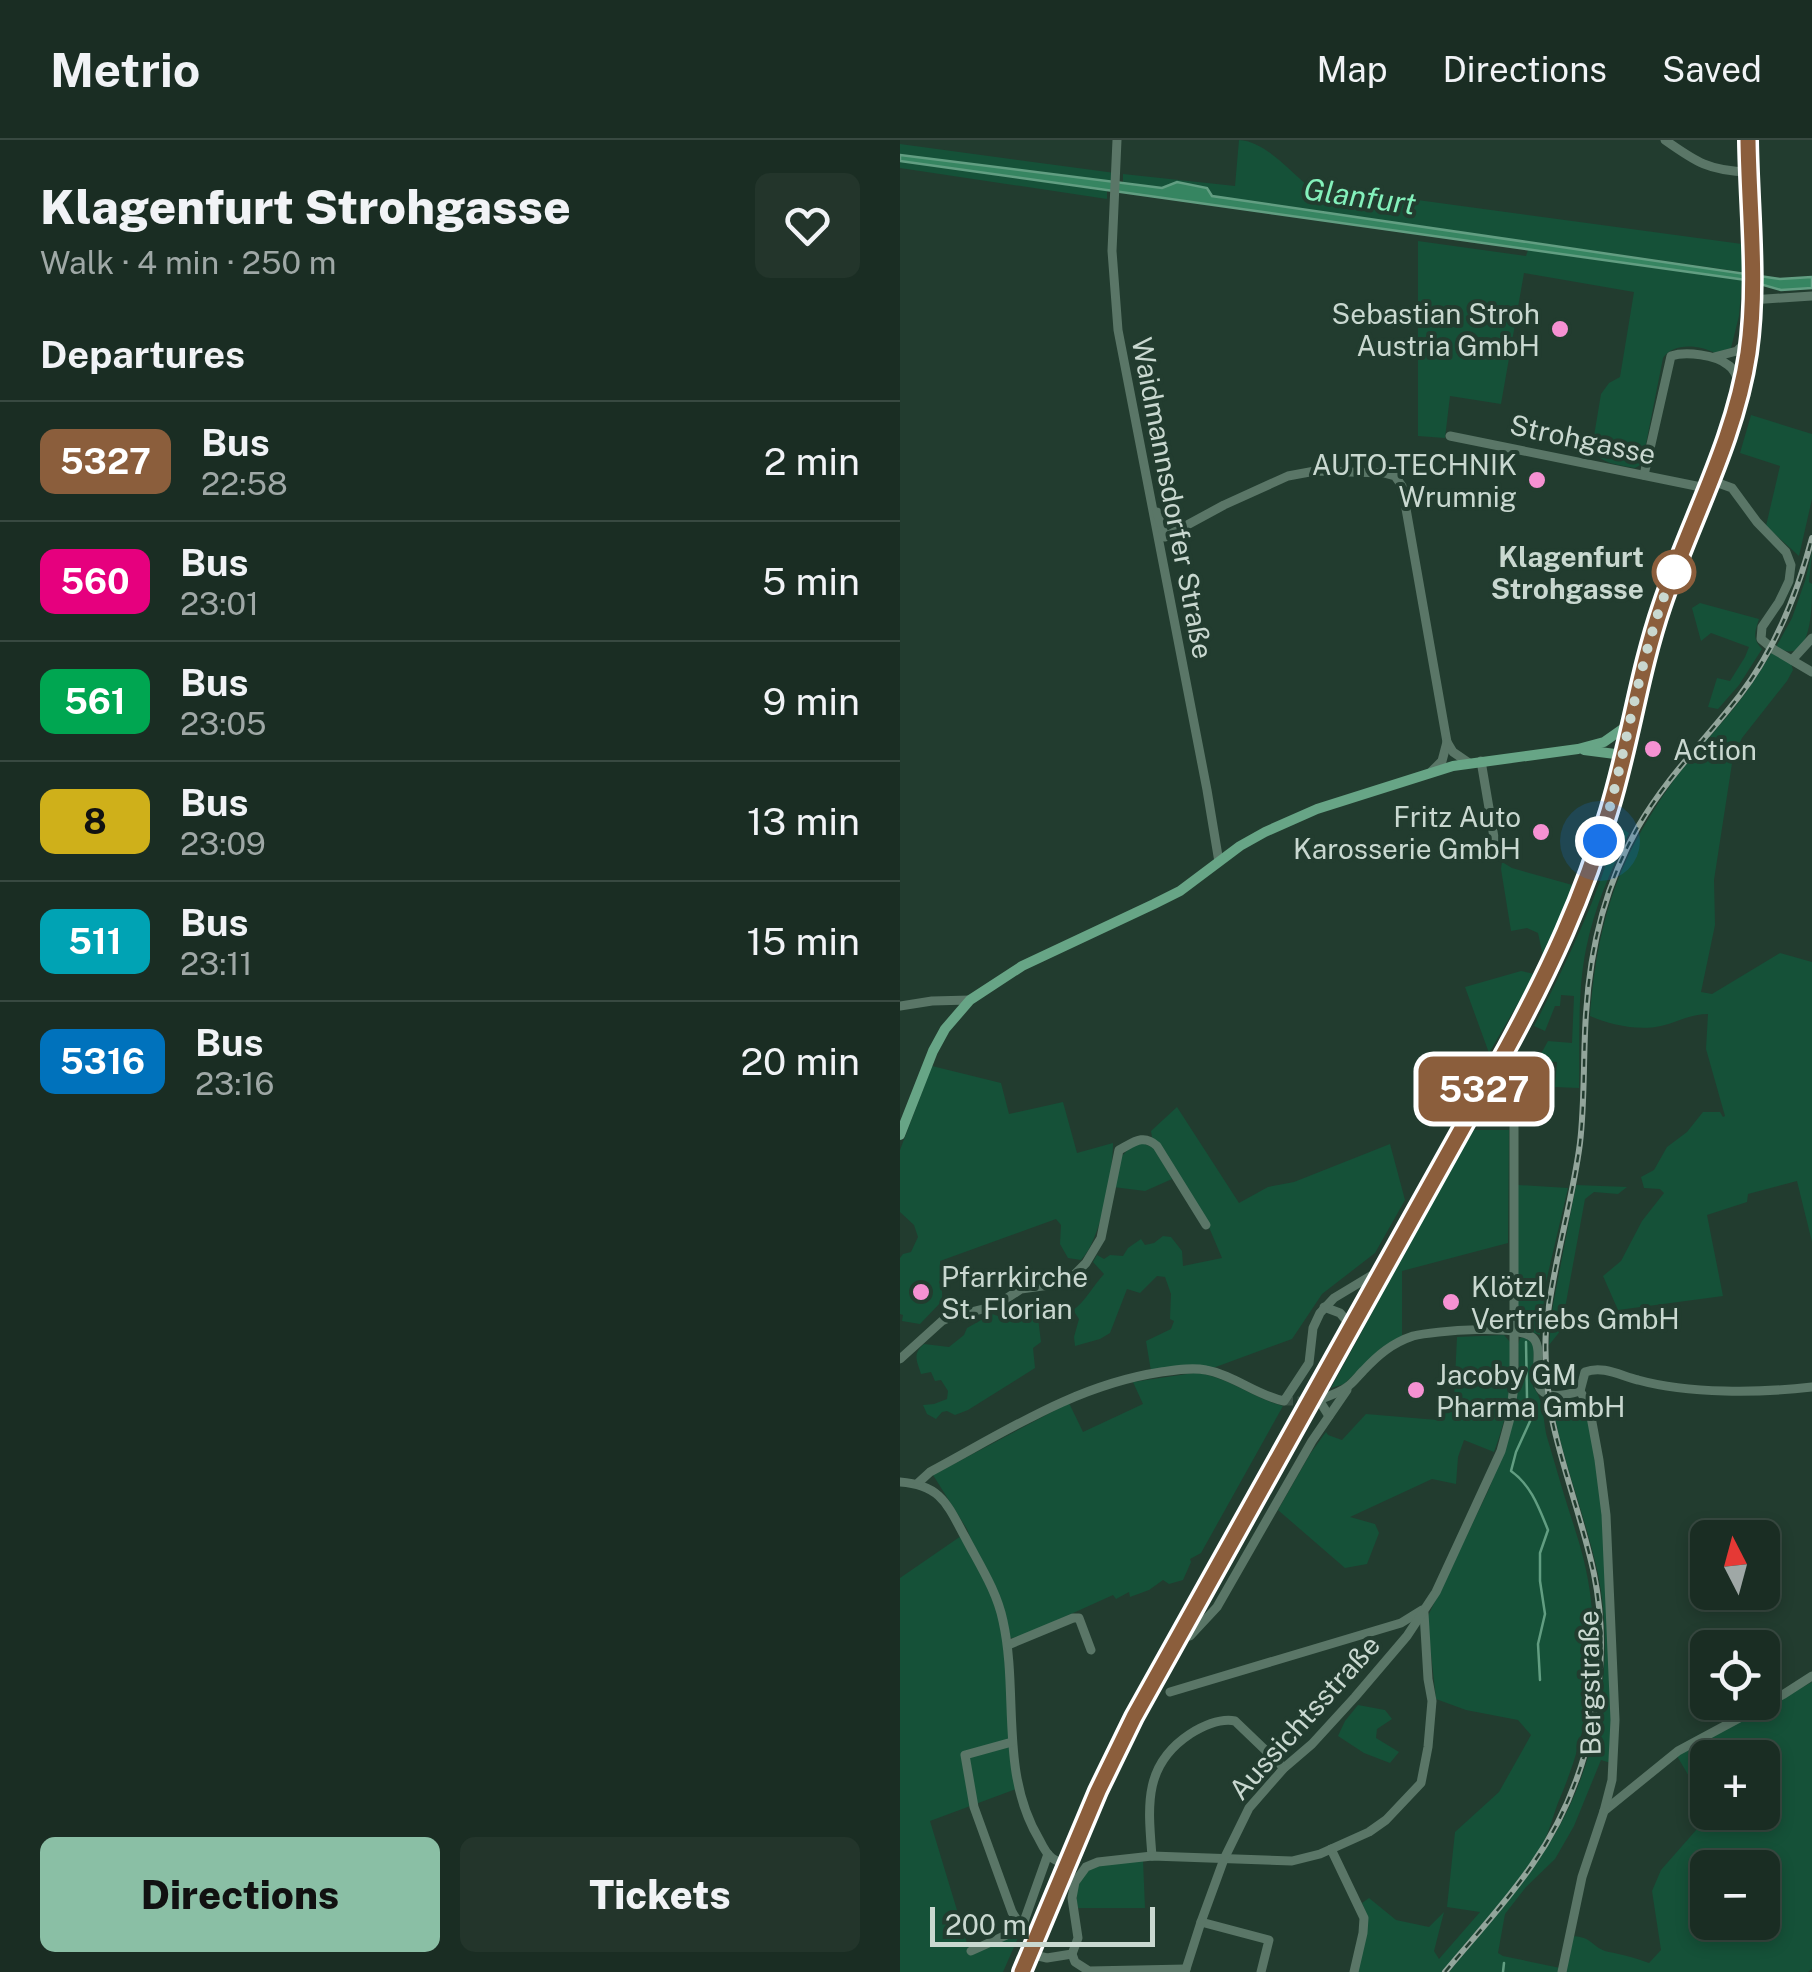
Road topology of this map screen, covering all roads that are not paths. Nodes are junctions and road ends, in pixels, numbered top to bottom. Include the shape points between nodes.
1 (1118, 140) edge
2 (1664, 140) edge
3 (1748, 140) edge
4 (1748, 172) junction
5 (1751, 296) junction
6 (1812, 296) edge
7 (1750, 338) junction
8 (1710, 358) junction
9 (1741, 386) junction
10 (1450, 436) dead end
11 (1143, 466) junction
12 (1644, 475) junction
13 (1708, 484) junction
14 (1812, 638) edge
15 (1792, 660) junction
16 (1812, 672) edge
17 (1631, 723) junction
18 (1604, 742) junction
19 (1448, 748) junction
20 (1578, 749) junction
21 (1623, 755) junction
22 (1475, 762) junction
23 (1453, 766) junction
24 (1432, 771) junction
25 (1500, 854) dead end
26 (1219, 862) junction
27 (970, 1000) junction
28 (900, 1006) edge
29 (1507, 1048) junction
30 (900, 1135) edge
31 (1206, 1225) dead end
32 (1384, 1268) junction
33 (1324, 1308) junction
34 (1351, 1326) junction
35 (1513, 1331) junction
36 (900, 1359) edge
37 (1349, 1386) junction
38 (1812, 1387) edge
39 (1580, 1391) junction
40 (1329, 1416) junction
41 (900, 1482) edge
42 (918, 1483) junction
43 (1425, 1608) junction
44 (1190, 1636) dead end
45 (1008, 1645) junction
46 (1091, 1650) dead end
47 (1812, 1676) edge
48 (1170, 1692) dead end
49 (1012, 1742) junction
50 (1284, 1768) junction
51 (1604, 1810) junction
52 (1331, 1849) junction
53 (1048, 1854) junction
54 (1152, 1856) junction
55 (1224, 1859) junction
56 (1066, 1864) junction
57 (1200, 1922) junction
58 (1022, 1928) junction
59 (970, 1952) dead end
60 (1030, 1954) junction
61 (1072, 1954) junction
62 (1186, 1970) edge
63 (1261, 1970) edge
64 (1022, 1972) edge
65 (1114, 1972) edge
66 (1276, 1972) edge
67 (1354, 1972) edge
68 (1562, 1972) edge

1 - 11 street, Waidmannsdorfer Straße via 1116,313
2 - 4 street via 1698,164
3 - 4 main road
4 - 5 main road
5 - 6 street
5 - 7 main road
7 - 8 street via 1736,351
7 - 9 main road
8 - 9 street via 1733,368
8 - 12 street via 1671,356
9 - 13 main road
10 - 12 street, Strohgasse
11 - 19 street via 1165,538 1288,476 1395,476
11 - 26 street, Waidmannsdorfer Straße
12 - 13 street, Strohgasse
13 - 15 street via 1732,488 1789,559 1789,581 1760,634
13 - 17 main road via 1662,603
14 - 15 street
15 - 16 street
17 - 18 main road
17 - 21 main road
18 - 20 main road
18 - 21 main road
19 - 22 street
19 - 23 street
19 - 24 street
20 - 21 main road
20 - 22 main road
21 - 29 main road via 1573,916
22 - 23 main road
22 - 25 street
23 - 24 main road
24 - 26 main road via 1290,820
26 - 27 main road via 1180,891 1022,966
27 - 28 street
27 - 30 main road via 933,1050
29 - 32 main road
29 - 35 street, Aussichtsstraße via 1514,1064
31 - 36 street via 1156,1146 1139,1139 1119,1150 1101,1238 1073,1276 942,1321
32 - 33 street
32 - 34 main road
33 - 34 street
33 - 42 street via 1313,1328 1310,1363 1284,1402 1201,1368 1125,1378 1042,1412
34 - 56 main road via 1134,1717
35 - 37 street via 1416,1336 1378,1355
35 - 39 street via 1536,1341 1538,1386 1556,1396
35 - 43 street, Aussichtsstraße via 1514,1385 1501,1451
37 - 40 street
37 - 40 street via 1319,1400
38 - 39 street via 1686,1388 1595,1368 1585,1372
39 - 51 street, Bergstraße via 1599,1460 1607,1532 1615,1720
40 - 44 street via 1217,1607
41 - 42 street
42 - 45 street via 950,1508 998,1602
43 - 48 street via 1401,1623
43 - 50 street, Aussichtsstraße via 1355,1696
43 - 52 street via 1432,1701 1425,1775 1386,1820
45 - 46 street via 1079,1618
45 - 49 street
47 - 51 street via 1678,1752
49 - 53 street via 1025,1810
49 - 58 street via 965,1756 974,1807
50 - 54 street via 1235,1720 1186,1737 1155,1776
50 - 55 street, Aussichtsstraße via 1249,1808
51 - 68 street, Bergstraße
52 - 55 street via 1292,1861
52 - 67 street via 1364,1918
53 - 56 street
53 - 58 street
54 - 55 street
54 - 61 street via 1098,1862 1078,1875
55 - 57 street, Aussichtsstraße
56 - 60 main road
57 - 62 street, Aussichtsstraße
57 - 63 street via 1269,1940
58 - 59 street
60 - 61 street
60 - 64 main road
61 - 65 street via 1083,1969
62 - 65 street
63 - 66 street

